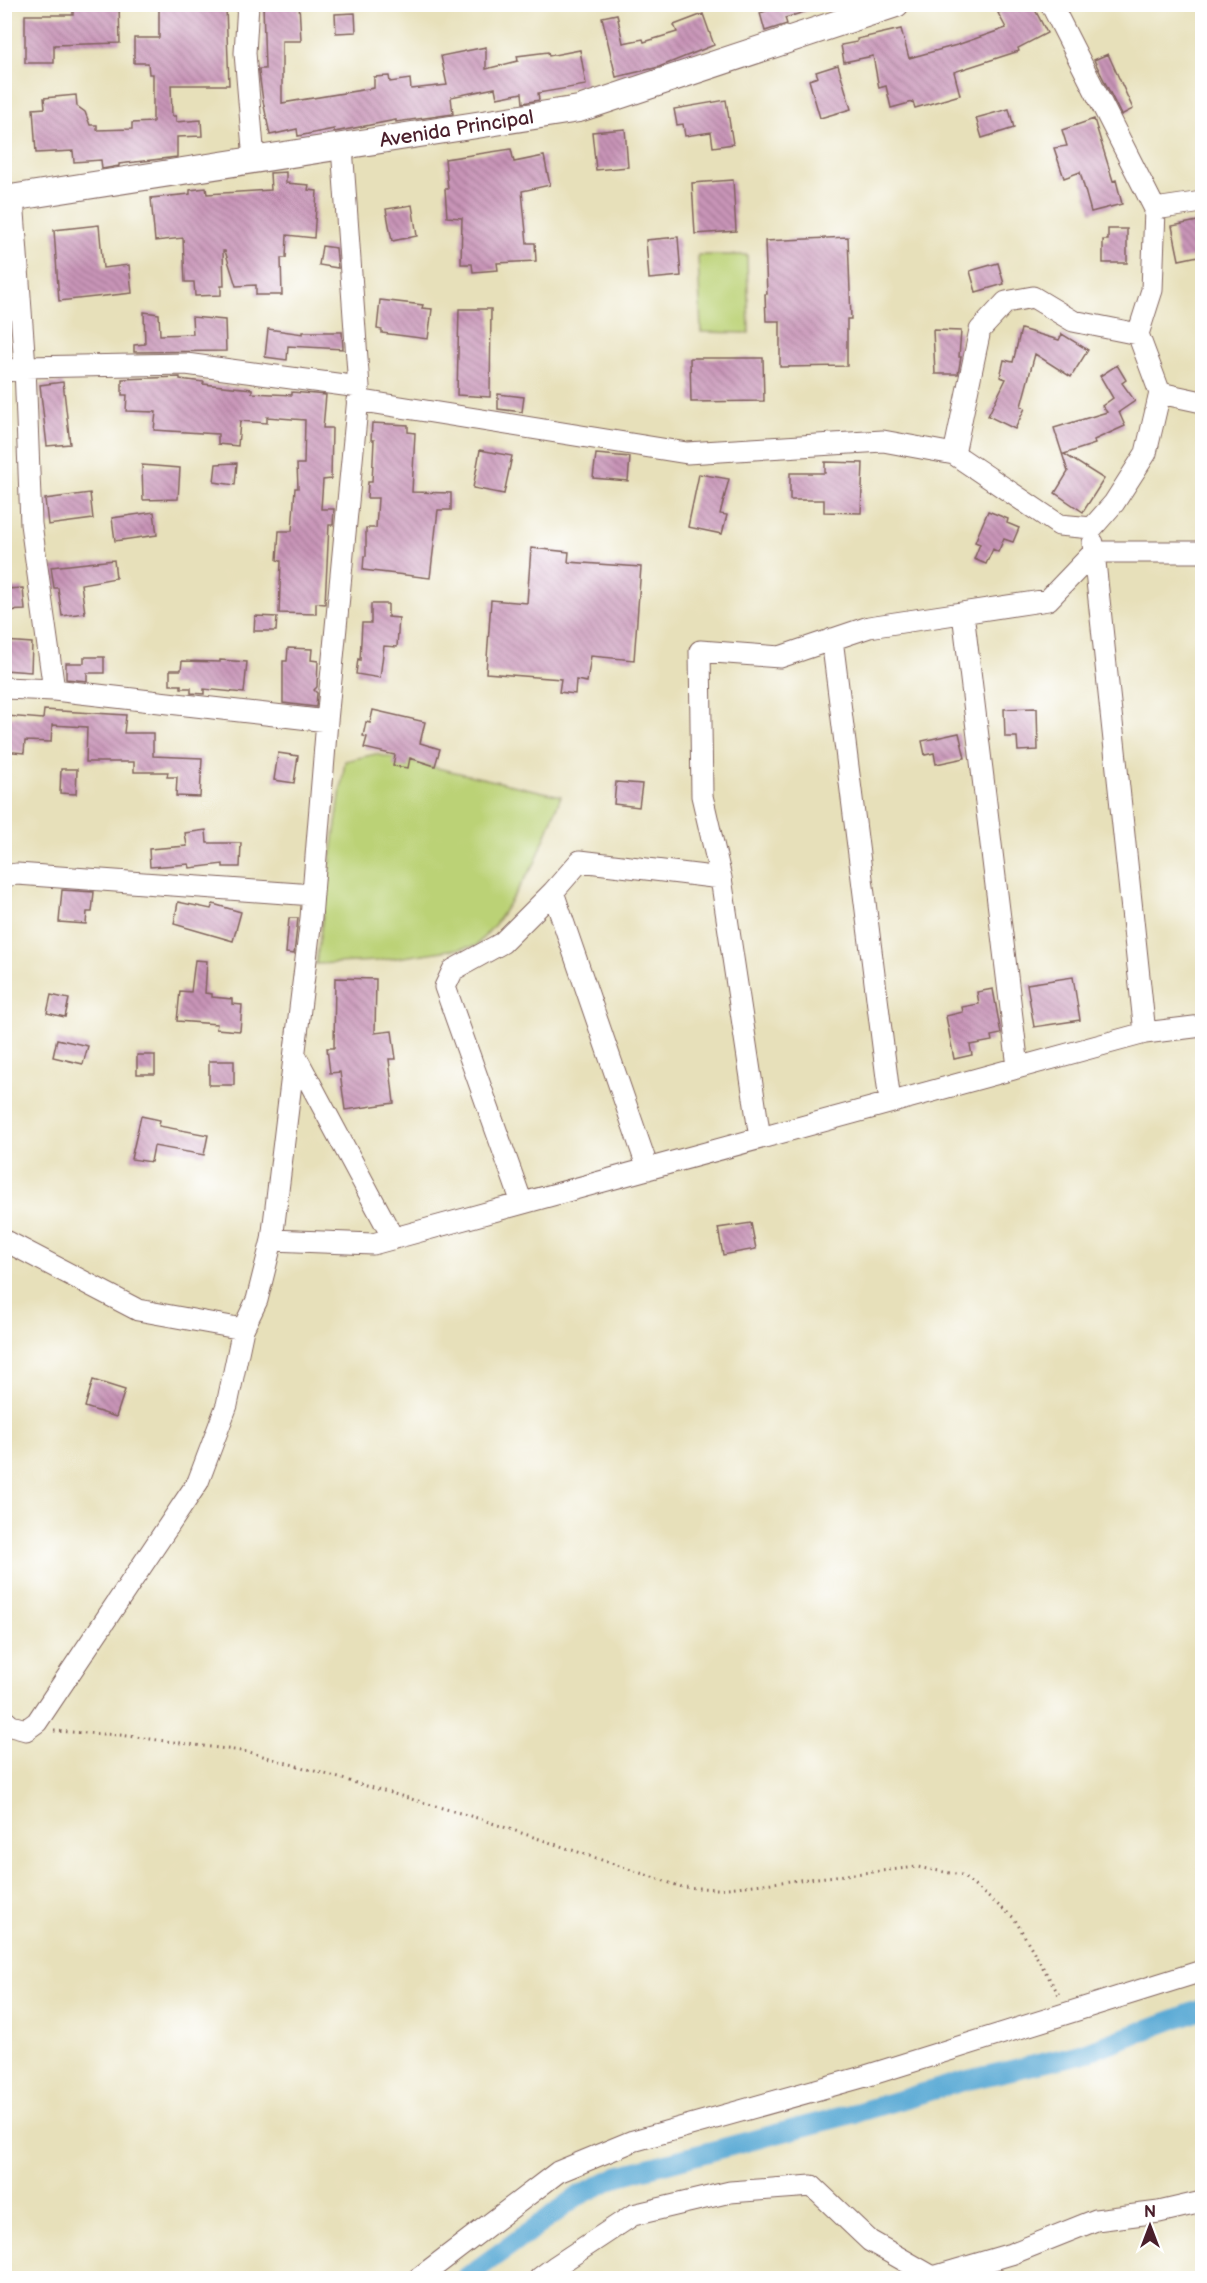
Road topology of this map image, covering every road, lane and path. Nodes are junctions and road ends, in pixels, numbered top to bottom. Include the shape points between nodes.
1 (248, 4) edge
2 (896, 4) edge
3 (1051, 4) edge
4 (342, 147) junction
5 (254, 160) junction
6 (9, 199) edge
7 (1203, 202) edge
8 (1155, 209) junction
9 (1138, 334) junction
10 (25, 367) junction
11 (4, 372) edge
12 (358, 393) junction
13 (1160, 393) junction
14 (1203, 402) edge
15 (954, 454) junction
16 (1092, 528) junction
17 (1094, 552) junction
18 (1203, 552) edge
19 (963, 613) junction
20 (832, 639) junction
21 (4, 688) edge
22 (54, 690) junction
23 (327, 721) junction
24 (4, 876) edge
25 (721, 878) junction
26 (553, 892) junction
27 (313, 895) junction
28 (1203, 1026) edge
29 (1145, 1033) junction
30 (295, 1054) junction
31 (1018, 1067) junction
32 (890, 1102) junction
33 (760, 1138) junction
34 (648, 1168) junction
35 (522, 1203) junction
36 (393, 1238) junction
37 (4, 1240) edge
38 (272, 1240) junction
39 (243, 1329) junction
40 (4, 1720) edge
41 (26, 1730) junction
42 (1203, 1971) edge
43 (1070, 2013) junction
44 (1203, 2202) edge
45 (419, 2278) edge
46 (540, 2278) edge

1 - 5 street via 245,52
2 - 4 main road, Avenida Principal via 579,109
3 - 8 street
4 - 5 main road, Avenida Principal
4 - 12 street
5 - 6 main road, Avenida Principal
6 - 10 street
7 - 8 street
8 - 9 street via 1152,290
9 - 13 street
9 - 15 street via 1073,321 1033,297 1006,302 980,330
10 - 11 street
10 - 12 street via 186,364
10 - 22 street via 31,524
12 - 15 street via 687,453 883,441
12 - 23 street
13 - 14 street
13 - 16 street via 1146,453 1114,503
15 - 16 street via 1059,525
16 - 17 street
17 - 18 street
17 - 19 street via 1048,600
17 - 29 street
19 - 20 street via 869,627
19 - 31 street
20 - 25 street via 780,657 700,651 702,796
20 - 32 street
21 - 22 street
22 - 23 street
23 - 27 street
24 - 27 street
25 - 26 street via 579,861
25 - 33 street
26 - 34 street
26 - 35 street via 502,943 453,970 445,987
27 - 30 street
28 - 29 street
29 - 31 street
30 - 36 street
30 - 38 street
31 - 32 street
32 - 33 street
33 - 34 street
34 - 35 street
35 - 36 street
36 - 38 street via 373,1244
37 - 39 street via 138,1310
38 - 39 street via 257,1300
39 - 41 street via 227,1405 198,1482 37,1722
40 - 41 street
41 - 43 path via 120,1736 249,1752 477,1818 682,1887 718,1889 917,1867 961,1875 1014,1918
42 - 43 street
43 - 45 street via 622,2145 558,2172
44 - 46 street via 1096,2220 1011,2254 933,2277 870,2241 812,2186 730,2192 633,2215

